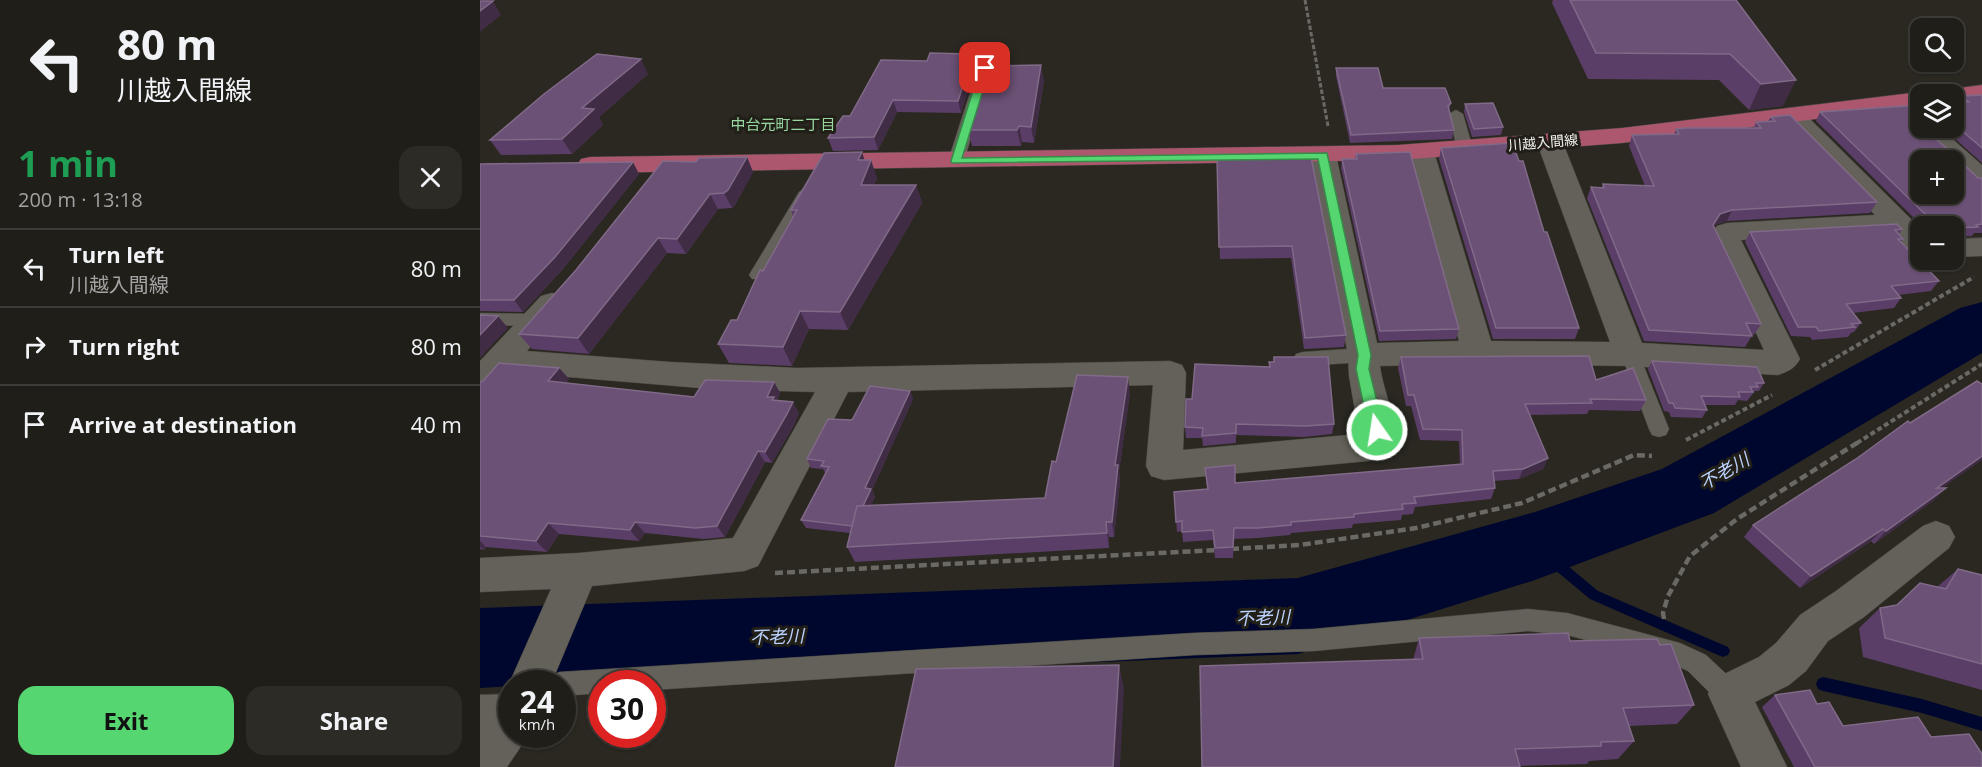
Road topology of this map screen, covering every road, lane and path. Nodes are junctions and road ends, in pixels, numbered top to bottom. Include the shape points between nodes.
1 (1305, 0) edge
2 (985, 68) edge
3 (1982, 92) edge
4 (1964, 94) edge
5 (1909, 101) edge
6 (1456, 114) dead end
7 (1792, 115) junction
8 (1937, 138) edge
9 (1550, 143) junction
10 (1466, 149) junction
11 (1421, 152) junction
12 (1328, 155) junction
13 (956, 161) junction
14 (825, 162) junction
15 (664, 164) junction
16 (572, 165) edge
17 (1982, 179) edge
18 (642, 192) edge
19 (1896, 223) junction
20 (1910, 236) edge
21 (1982, 246) edge
22 (1964, 247) edge
23 (1982, 272) edge
24 (758, 275) edge
25 (567, 286) edge
26 (480, 319) edge
27 (536, 320) junction
28 (1478, 352) junction
29 (1630, 354) junction
30 (1364, 355) junction
31 (1303, 359) edge
32 (1982, 364) edge
33 (490, 371) edge
34 (1809, 374) dead end
35 (838, 380) junction
36 (1780, 391) dead end
37 (1659, 429) dead end
38 (1676, 445) dead end
39 (1658, 454) dead end
40 (1936, 537) dead end
41 (579, 570) junction
42 (771, 573) dead end
43 (480, 575) edge
44 (1663, 613) dead end
45 (541, 670) edge
46 (576, 687) edge
47 (1729, 694) junction
48 (498, 708) edge
49 (480, 717) edge
50 (498, 742) edge
51 (481, 767) edge
52 (1764, 767) edge

1 - 12 path
2 - 13 lane
3 - 4 main road
5 - 7 main road, 川越入間線
6 - 10 lane
7 - 9 main road, 川越入間線
7 - 19 street
8 - 17 street
9 - 10 main road, 川越入間線
9 - 29 street
10 - 11 main road, 川越入間線
11 - 12 main road, 川越入間線
11 - 28 street
12 - 13 main road, 川越入間線
12 - 30 street
13 - 14 main road, 川越入間線
14 - 15 main road, 川越入間線
14 - 24 lane
15 - 16 main road, 川越入間線
15 - 18 street
19 - 20 street
19 - 29 street via 1726,232 1724,235 1784,359 1778,363
21 - 22 street
23 - 34 path
25 - 27 street
26 - 27 lane
27 - 33 street
28 - 29 street
28 - 30 street
29 - 37 lane
30 - 31 lane
30 - 35 street via 1363,369 1377,430 1376,440 1368,447 1164,466 1170,373 1066,372
32 - 44 path via 1728,526 1690,555
33 - 35 street
35 - 41 street via 744,554
36 - 38 path
39 - 42 path via 1649,458 1634,454 1522,502 1416,528 1300,545
40 - 47 street via 1814,628 1774,671
41 - 43 street
41 - 45 street
46 - 47 lane via 1402,633 1528,620 1567,624 1671,651 1697,663
47 - 52 street
48 - 49 street
50 - 51 street

